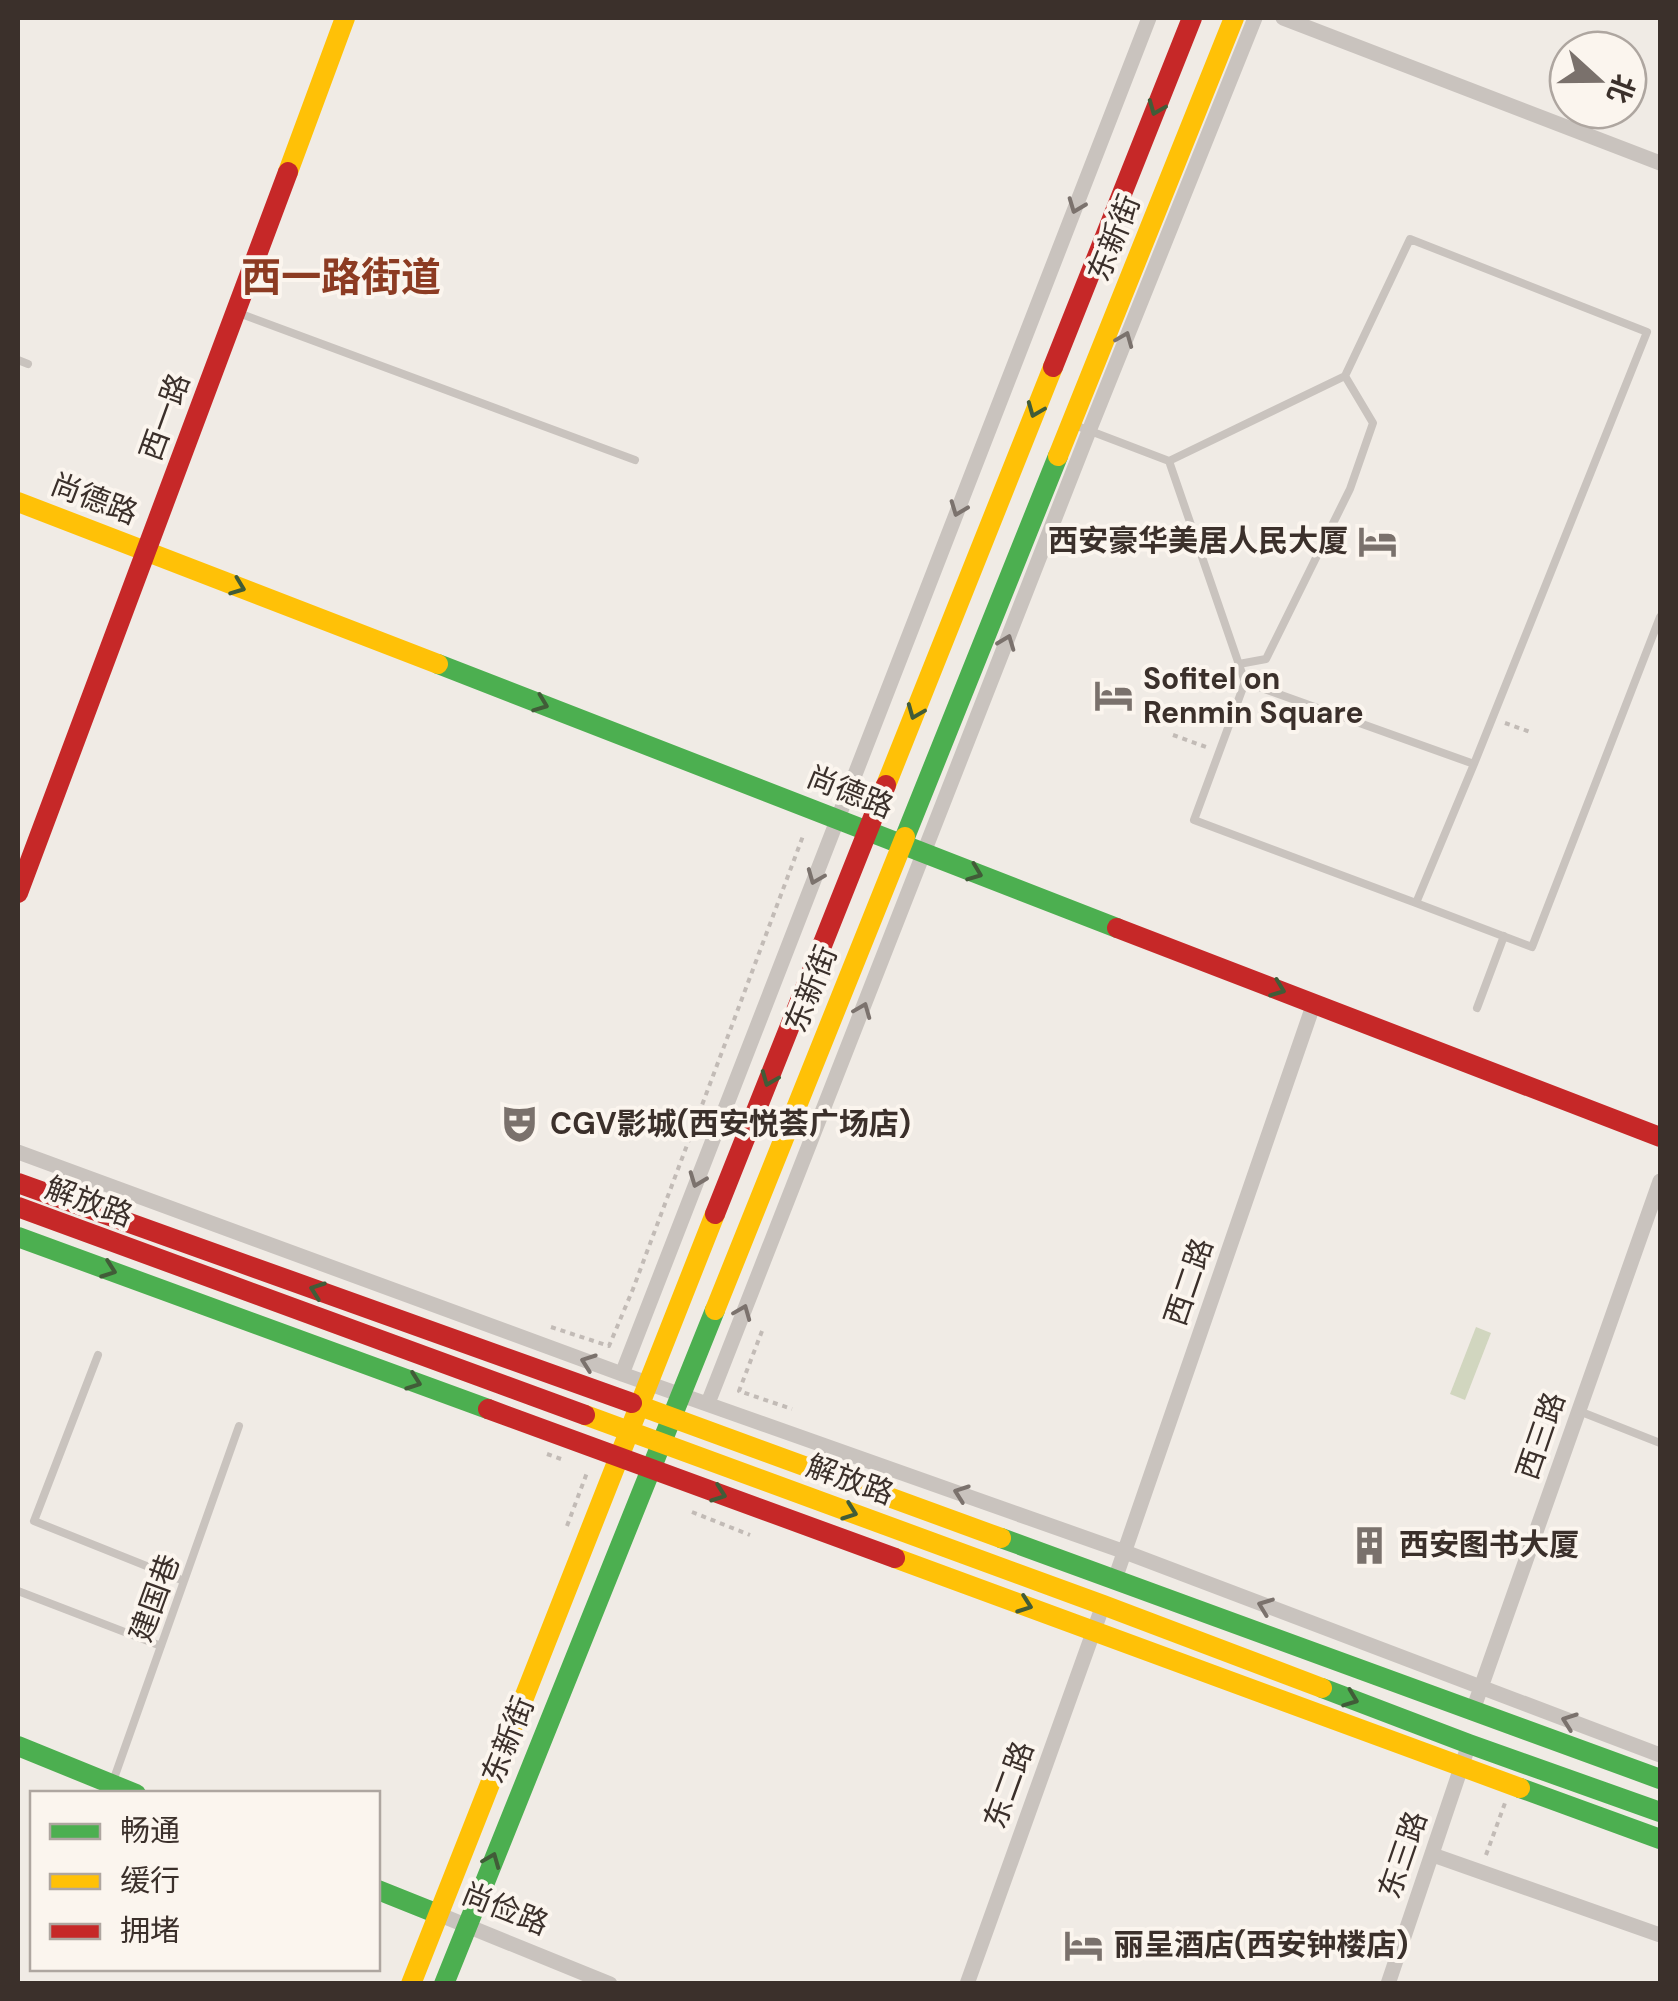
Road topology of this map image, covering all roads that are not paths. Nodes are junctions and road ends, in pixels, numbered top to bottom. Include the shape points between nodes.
1 (345, 18) edge
2 (1149, 18) edge
3 (1192, 18) edge
4 (1234, 18) edge
5 (1254, 18) edge
6 (1283, 18) edge
7 (1660, 163) edge
8 (236, 312) junction
9 (18, 360) edge
10 (28, 364) dead end
11 (1346, 376) junction
12 (1080, 427) junction
13 (635, 460) dead end
14 (1169, 461) junction
15 (18, 502) edge
16 (147, 552) junction
17 (1660, 617) edge
18 (1238, 664) junction
19 (1245, 682) junction
20 (1474, 764) junction
21 (837, 818) junction
22 (868, 831) junction
23 (902, 845) junction
24 (924, 854) junction
25 (18, 893) edge
26 (1416, 902) junction
27 (1504, 936) junction
28 (1314, 1002) junction
29 (1477, 1008) dead end
30 (1660, 1136) edge
31 (18, 1152) edge
32 (1660, 1181) edge
33 (18, 1182) edge
34 (18, 1207) edge
35 (18, 1237) edge
36 (98, 1355) dead end
37 (622, 1374) junction
38 (648, 1383) junction
39 (680, 1393) junction
40 (708, 1403) junction
41 (640, 1405) junction
42 (1579, 1411) junction
43 (670, 1417) junction
44 (240, 1426) dead end
45 (628, 1432) junction
46 (660, 1443) junction
47 (1660, 1443) edge
48 (619, 1456) junction
49 (650, 1469) junction
50 (1125, 1552) junction
51 (1115, 1579) junction
52 (184, 1581) junction
53 (18, 1591) edge
54 (1103, 1604) junction
55 (1094, 1630) junction
56 (161, 1646) junction
57 (1481, 1689) junction
58 (1473, 1710) junction
59 (1469, 1744) junction
60 (18, 1746) edge
61 (1660, 1755) edge
62 (1462, 1766) junction
63 (1660, 1779) edge
64 (112, 1784) junction
65 (129, 1791) edge
66 (1660, 1812) edge
67 (1660, 1839) edge
68 (1433, 1856) junction
69 (380, 1891) edge
70 (438, 1914) junction
71 (466, 1926) junction
72 (1660, 1935) edge
73 (412, 1984) edge
74 (444, 1984) edge
75 (610, 1984) edge
76 (968, 1984) edge
77 (1388, 1984) edge

1 - 8 main road, 西一路
2 -> 21 street
3 -> 22 main road, 东新街
4 - 12 main road, 东新街
12 -> 5 street
6 - 7 street
8 - 13 lane
8 - 16 main road, 西一路
9 - 10 lane
11 - 14 lane
11 - 18 lane via 1372,423 1350,489 1266,659
11 - 20 lane via 1410,239 1647,332
12 - 14 lane
12 - 23 main road, 东新街
24 -> 12 street
14 - 18 lane
15 - 16 main road, 尚德路
16 -> 21 main road, 尚德路
16 - 25 main road, 西一路
17 - 27 lane via 1532,947
18 - 19 lane
19 - 20 lane
19 - 26 lane via 1194,820
20 - 26 lane
21 - 22 main road, 尚德路
21 -> 37 street
22 - 23 main road, 尚德路
22 -> 38 main road, 东新街
23 - 24 main road, 尚德路
23 - 39 main road, 东新街
24 -> 28 main road, 尚德路
40 -> 24 street
26 - 27 lane
27 - 29 lane
28 - 30 main road, 尚德路
28 - 50 street, 西二路
37 -> 31 street
32 - 42 street, 西三路
41 -> 33 main road, 解放路
34 - 45 main road, 解放路
35 -> 48 main road
36 - 52 lane via 34,1521
37 - 38 street
38 - 39 street
38 - 41 main road, 东新街
39 - 40 street
39 - 43 main road, 东新街
50 -> 40 street
41 - 43 main road, 解放路
41 - 45 main road, 东新街
42 - 47 lane
42 - 57 street, 西三路
43 - 46 main road, 东新街
43 - 51 main road, 解放路
44 - 52 lane, 建国巷
45 - 46 main road, 解放路
45 - 48 main road, 东新街
46 - 49 main road, 东新街
46 -> 54 main road, 解放路
48 - 49 main road
48 - 70 main road, 东新街
49 -> 55 main road
71 -> 49 main road, 东新街
50 - 51 street, 西二路
57 -> 50 street
51 - 58 main road, 解放路
52 - 56 lane, 建国巷
53 - 56 lane
54 - 55 street, 东二路
54 -> 59 main road, 解放路
55 - 62 main road
55 - 76 street, 东二路
56 - 64 lane, 建国巷
57 - 58 street, 西三路
61 -> 57 street
58 - 63 main road, 解放路
59 - 62 street, 东三路
59 - 66 main road, 解放路
60 - 64 main road
62 - 67 main road
62 - 68 street, 东三路
64 - 65 main road
68 - 72 street
68 - 77 street, 东三路
69 - 70 main road, 尚俭路
70 - 71 street, 尚俭路
70 - 73 main road, 东新街
71 - 74 main road, 东新街
71 - 75 street, 尚俭路

